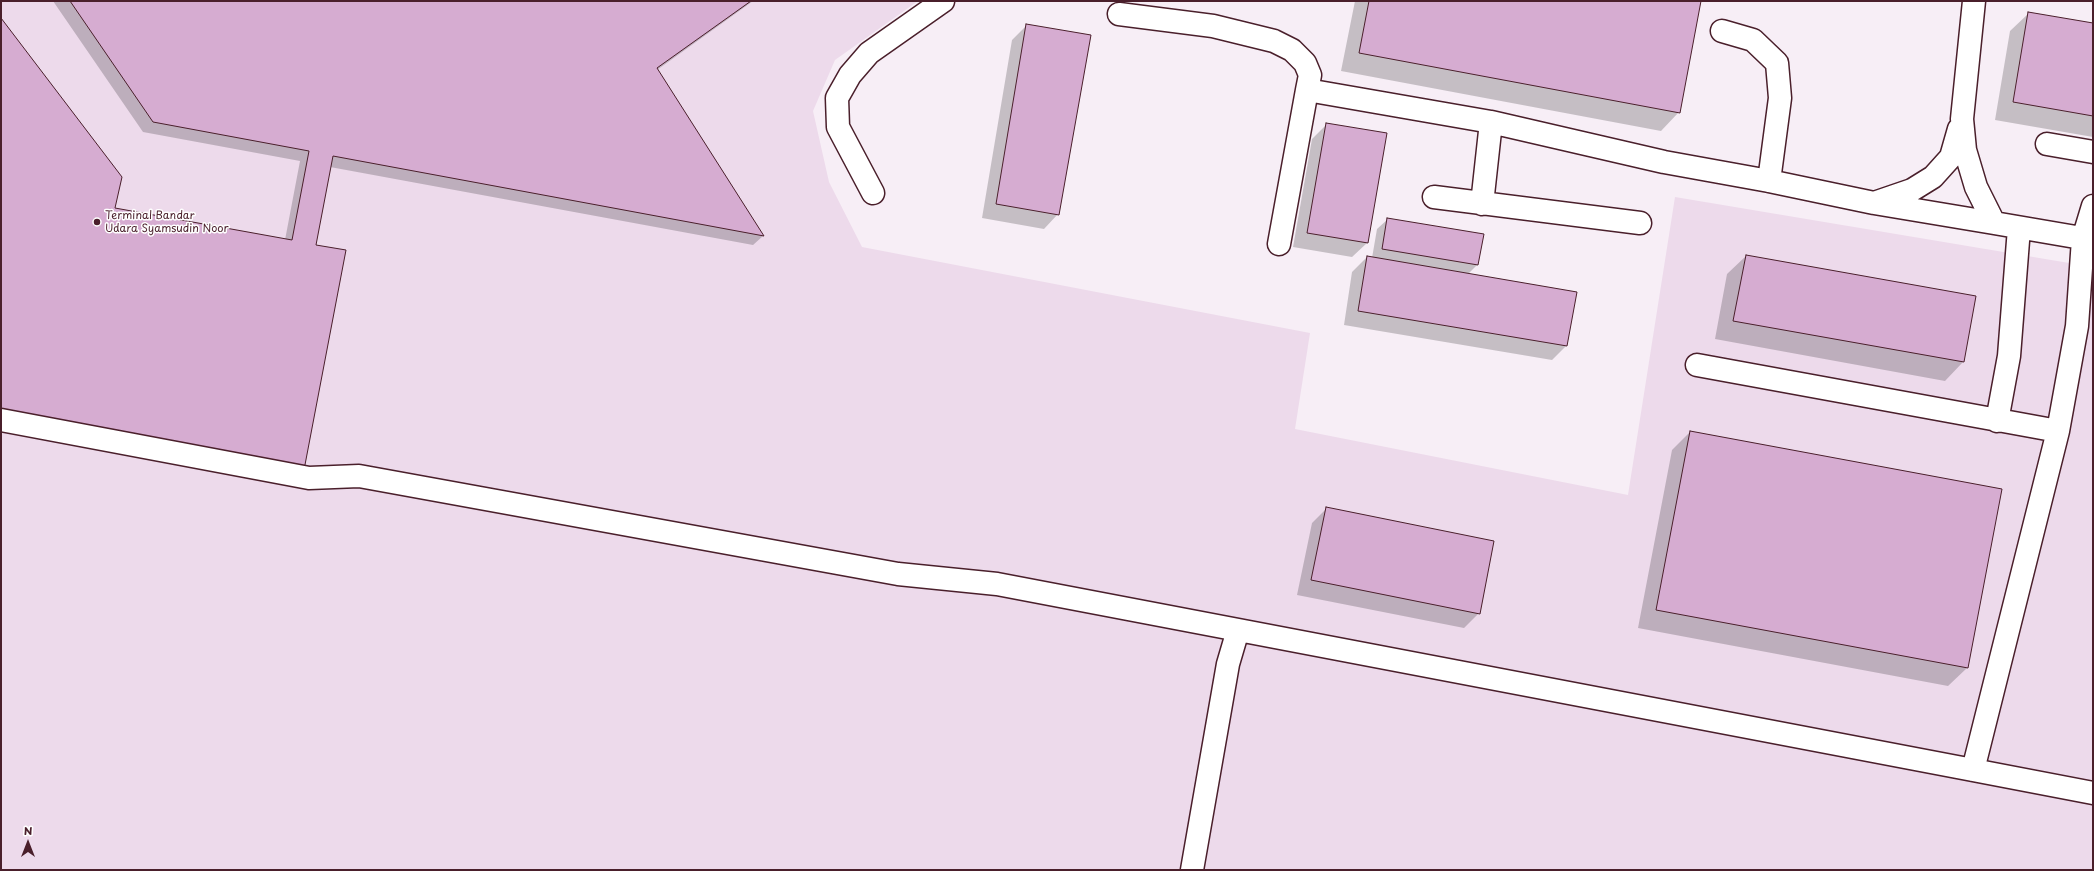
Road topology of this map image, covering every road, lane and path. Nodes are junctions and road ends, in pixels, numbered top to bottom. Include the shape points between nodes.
1 (943, 1) edge
2 (1974, 1) edge
3 (1119, 14) dead end
4 (1722, 31) dead end
5 (1308, 90) junction
6 (1962, 119) junction
7 (1491, 122) junction
8 (2047, 144) dead end
9 (2093, 152) edge
10 (1769, 181) junction
11 (873, 193) dead end
12 (1434, 197) dead end
13 (1874, 203) junction
14 (1482, 204) junction
15 (2093, 206) edge
16 (1640, 223) dead end
17 (1994, 223) junction
18 (2019, 228) junction
19 (2088, 239) edge
20 (1279, 244) dead end
21 (1698, 365) dead end
22 (1, 420) edge
23 (1997, 421) junction
24 (2058, 431) junction
25 (1238, 630) junction
26 (1974, 770) junction
27 (2093, 793) edge
28 (1192, 870) edge

1 - 11 lane via 869,53 850,75 837,98 838,127
2 - 6 lane
3 - 5 lane via 1213,26 1274,41 1292,50 1305,63 1310,75
4 - 10 lane via 1753,40 1777,63 1780,98
5 - 7 lane
5 - 20 lane
6 - 13 lane via 1951,157 1933,177 1912,190
6 - 17 lane via 1970,171
7 - 10 lane via 1664,162
7 - 14 lane
8 - 9 lane
10 - 13 lane
12 - 14 lane
13 - 17 lane
14 - 16 lane
15 - 19 lane
17 - 18 lane
18 - 19 lane
18 - 23 lane via 2009,356
19 - 24 lane via 2078,326
21 - 23 lane
22 - 25 lane via 310,478 359,476 898,574 997,584
23 - 24 lane
24 - 26 lane
25 - 26 lane
25 - 28 lane via 1228,664
26 - 27 lane

